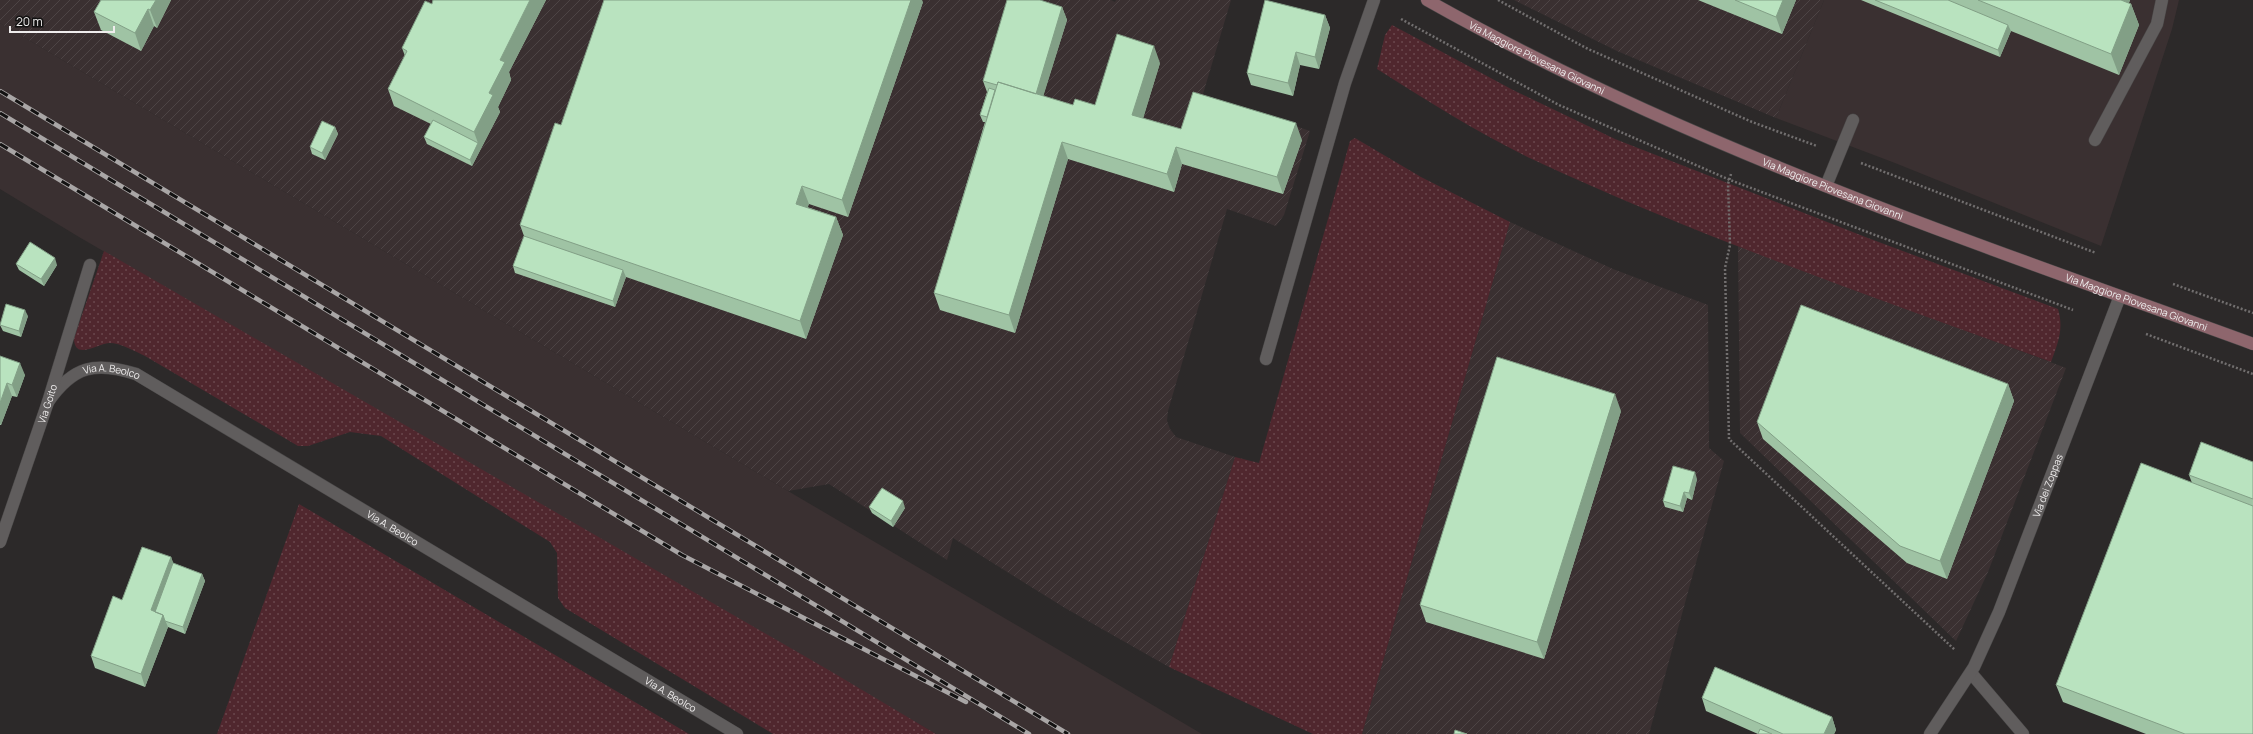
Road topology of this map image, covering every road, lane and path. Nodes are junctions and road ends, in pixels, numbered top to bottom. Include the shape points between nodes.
1 (1374, 0) edge
2 (1427, 0) edge
3 (1498, 0) edge
4 (2162, 0) edge
5 (1853, 120) dead end
6 (2094, 140) dead end
7 (1837, 154) junction
8 (1730, 180) dead end
9 (1826, 186) junction
10 (2096, 253) dead end
11 (90, 265) dead end
12 (2173, 284) dead end
13 (2120, 296) junction
14 (2253, 313) edge
15 (2146, 334) dead end
16 (2253, 344) edge
17 (1266, 359) dead end
18 (2253, 374) edge
19 (48, 402) junction
20 (0, 542) edge
21 (1973, 670) junction
22 (737, 734) edge
23 (1930, 734) edge
24 (2023, 734) edge

1 - 17 street via 1345,83
2 - 9 street, Via Maggiore Piovesana Giovanni via 1615,95 1739,152
3 - 7 path via 1586,48 1752,122
4 - 6 street via 2157,24
5 - 7 street
7 - 9 street
7 - 10 path
8 - 21 path via 1730,245 1725,268 1729,439
9 - 13 street, Via Maggiore Piovesana Giovanni
11 - 19 street, Via Goito
12 - 14 path
13 - 16 street, Via Maggiore Piovesana Giovanni
13 - 21 street, Via dei Zoppas via 1999,612
15 - 18 path
19 - 20 street, Via Goito
19 - 22 street, Via A. Beolco via 57,390 82,370 114,366 136,374
21 - 23 street, Via dei Zoppas
21 - 24 street

